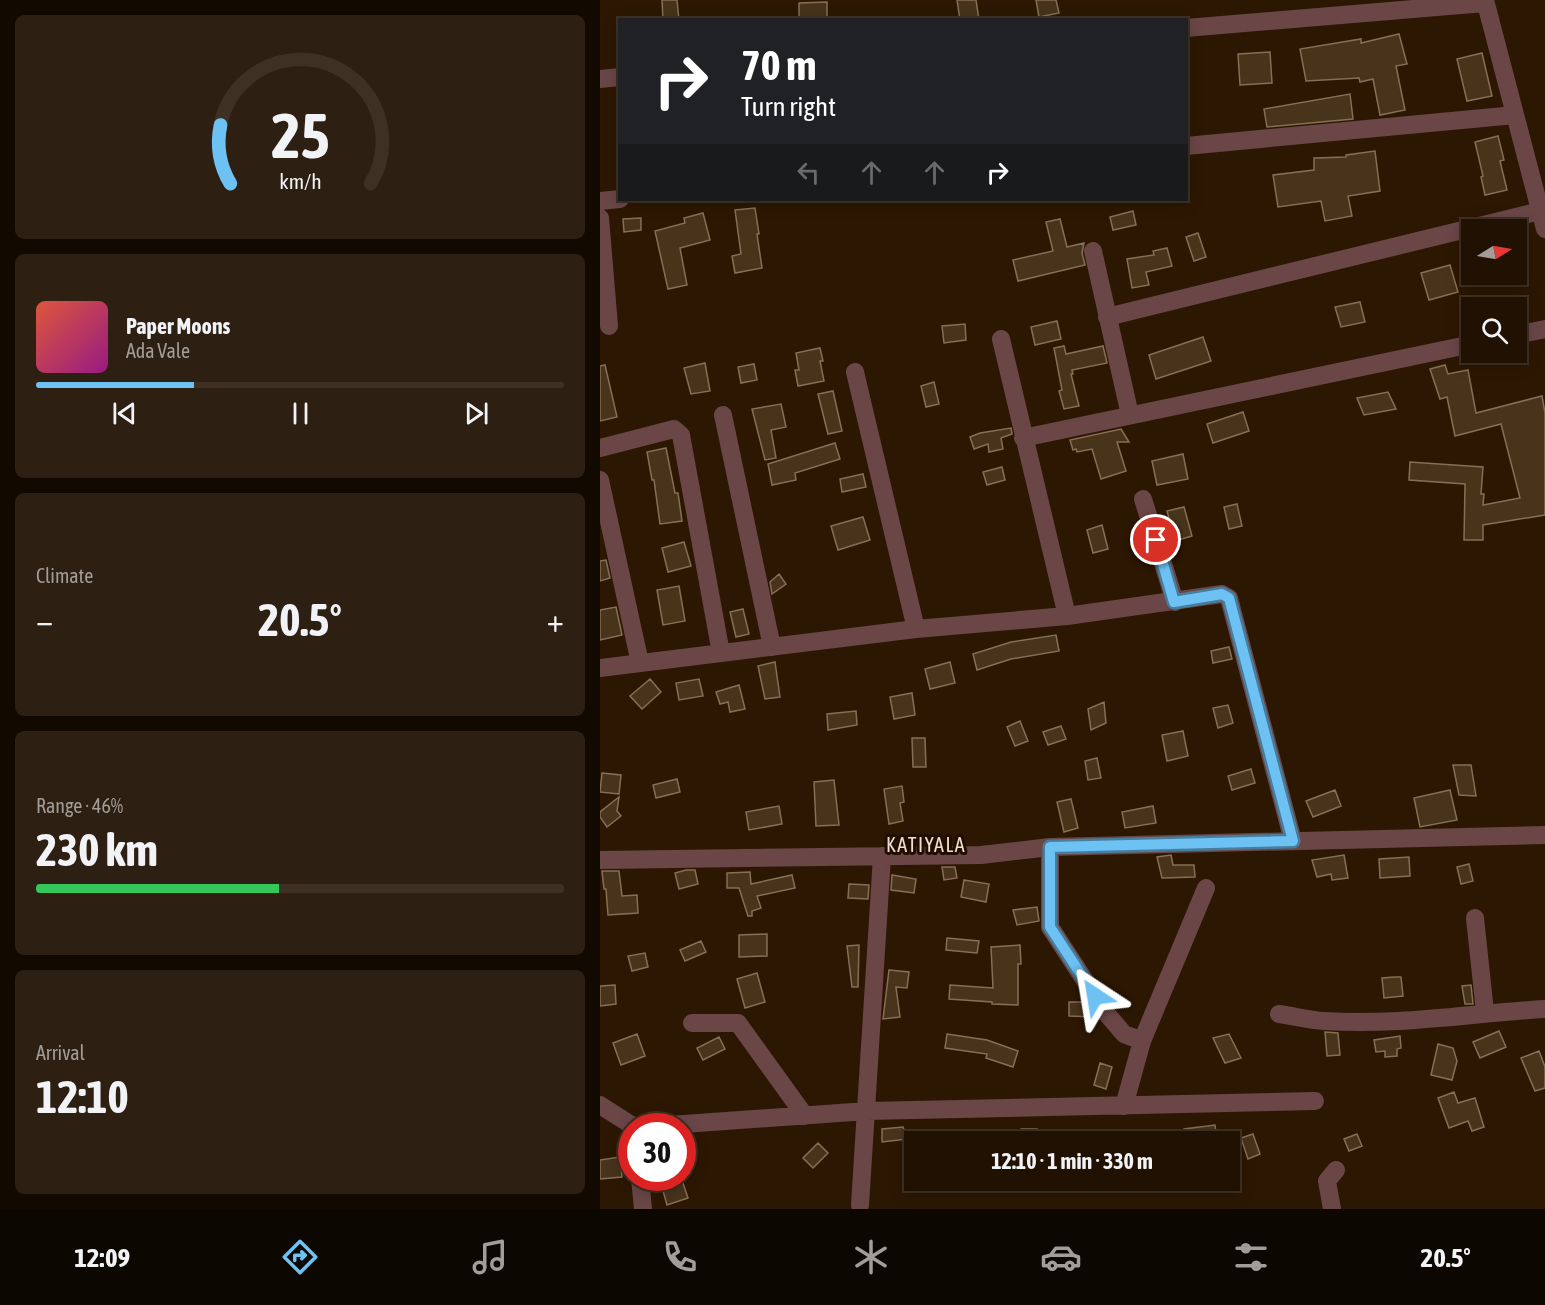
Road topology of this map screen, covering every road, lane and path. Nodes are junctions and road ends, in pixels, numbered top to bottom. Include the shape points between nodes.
1 (1485, 1) edge
2 (1188, 28) edge
3 (618, 77) edge
4 (600, 79) edge
5 (1515, 115) junction
6 (1188, 146) edge
7 (618, 199) edge
8 (600, 201) edge
9 (1540, 211) junction
10 (600, 218) edge
11 (1545, 229) edge
12 (1093, 252) dead end
13 (1107, 317) junction
14 (609, 326) dead end
15 (1545, 329) edge
16 (1527, 333) edge
17 (1001, 339) dead end
18 (1461, 346) edge
19 (855, 372) dead end
20 (723, 415) dead end
21 (1130, 415) junction
22 (1023, 438) junction
23 (600, 448) edge
24 (600, 480) edge
25 (1143, 499) dead end
26 (1174, 602) junction
27 (1067, 616) junction
28 (916, 629) junction
29 (772, 647) junction
30 (721, 653) junction
31 (640, 663) junction
32 (600, 668) edge
33 (1545, 835) edge
34 (1293, 841) junction
35 (1050, 847) junction
36 (882, 856) junction
37 (600, 860) edge
38 (1206, 888) dead end
39 (1475, 918) dead end
40 (1545, 1009) edge
41 (1485, 1012) junction
42 (1279, 1014) dead end
43 (692, 1023) dead end
44 (1142, 1041) junction
45 (1315, 1101) dead end
46 (600, 1105) edge
47 (1124, 1106) junction
48 (867, 1111) junction
49 (618, 1116) edge
50 (805, 1116) junction
51 (696, 1123) edge
52 (1336, 1170) dead end
53 (641, 1191) edge
54 (860, 1205) dead end
55 (643, 1209) edge
56 (1332, 1209) edge

1 - 2 street
1 - 5 street
3 - 4 street
5 - 6 street
5 - 9 street
7 - 8 street
9 - 11 street
9 - 13 street
10 - 14 street
12 - 13 street
13 - 21 street
15 - 16 street
17 - 22 street
18 - 21 street
19 - 28 street
20 - 29 street
21 - 22 street
22 - 27 street
23 - 30 street via 674,429 681,435
24 - 31 street
25 - 26 street
26 - 27 street
26 - 34 street via 1222,594 1229,598
27 - 28 street
28 - 29 street
29 - 30 street
30 - 31 street
31 - 32 street
33 - 34 street
34 - 35 street
35 - 36 street via 981,855
35 - 44 street via 1050,927 1106,1013 1124,1034
36 - 37 street
36 - 48 street
38 - 44 street
39 - 41 street
40 - 41 street
41 - 42 street via 1324,1021
43 - 50 street via 738,1023
44 - 47 street
45 - 47 street
46 - 49 street
47 - 48 street
48 - 50 street
48 - 54 street
50 - 51 street
52 - 56 street via 1327,1181
53 - 55 street

